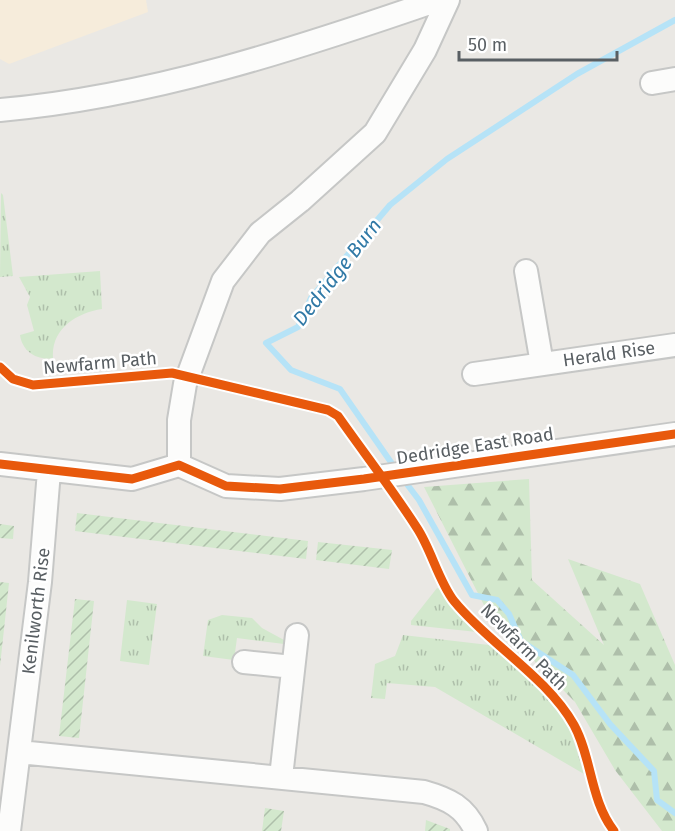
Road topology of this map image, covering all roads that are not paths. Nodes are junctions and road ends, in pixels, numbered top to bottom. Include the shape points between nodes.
1 (438, 0) edge
2 (448, 0) edge
3 (675, 79) edge
4 (652, 82) dead end
5 (0, 110) edge
6 (526, 272) dead end
7 (675, 345) edge
8 (542, 364) junction
9 (474, 374) dead end
10 (675, 434) edge
11 (0, 464) edge
12 (179, 465) junction
13 (49, 471) junction
14 (297, 635) dead end
15 (244, 662) dead end
16 (293, 667) junction
17 (19, 752) junction
18 (281, 777) junction
19 (9, 831) edge
20 (476, 831) edge

1 - 5 street via 259,59 132,90
2 - 12 street via 425,50 375,133 260,233 223,281 185,384 178,420
3 - 4 street
6 - 8 street, Herald Rise
7 - 8 street, Herald Rise
8 - 9 street, Herald Rise
10 - 12 street, Dedridge East Road via 280,489 226,486
11 - 13 street
12 - 13 street via 132,478
13 - 17 street, Kenilworth Rise
14 - 16 street
15 - 16 street
16 - 18 street
17 - 18 street
17 - 19 street, Kenilworth Rise
18 - 20 street via 424,792 464,810

